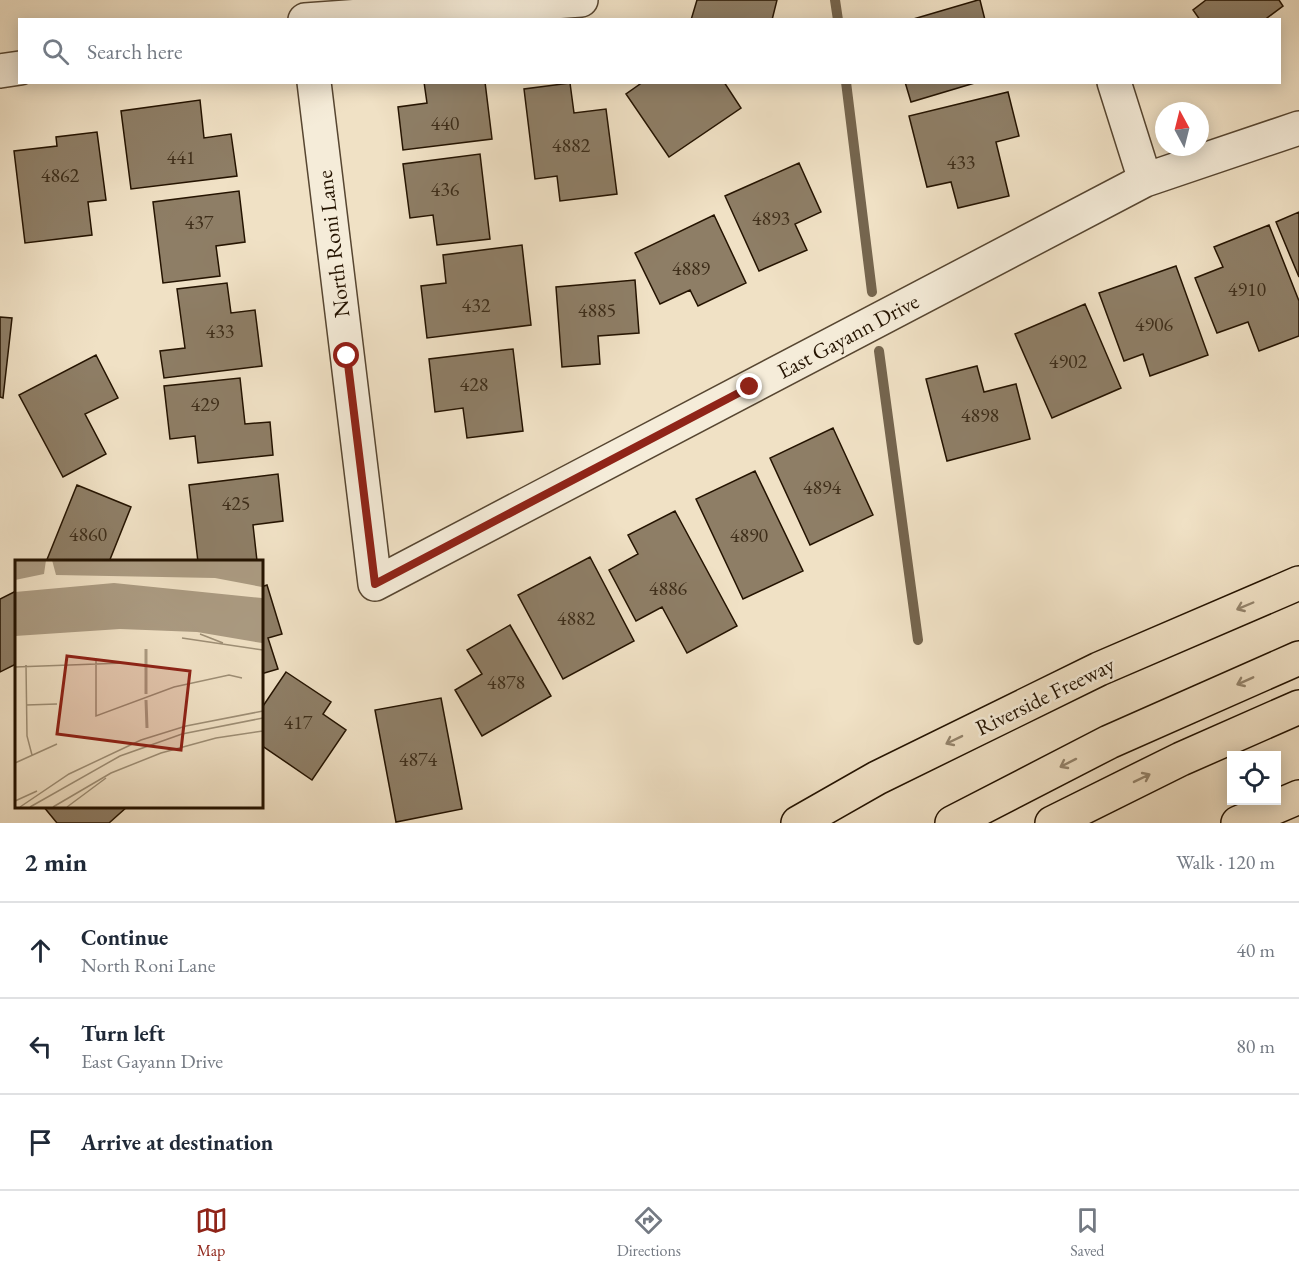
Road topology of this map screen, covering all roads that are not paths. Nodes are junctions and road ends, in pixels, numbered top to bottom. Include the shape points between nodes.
1 (581, 0) edge
2 (320, 18) edge
3 (18, 68) edge
4 (0, 71) edge
5 (314, 84) edge
6 (1115, 84) edge
7 (1299, 128) edge
8 (1145, 180) junction
9 (1299, 583) edge
10 (375, 584) joint
11 (1299, 658) edge
12 (1299, 706) edge
13 (1299, 797) edge
14 (798, 823) edge
15 (952, 823) edge
16 (1052, 823) edge
17 (1238, 823) edge

1 - 2 street
3 - 4 street
5 - 10 street, North Roni Lane
6 - 8 street
7 - 8 street, East Gayann Drive
8 - 10 street, East Gayann Drive
9 -> 14 highway, Riverside Freeway via 1089,674 876,778
11 -> 15 highway via 1109,742
16 -> 12 highway
13 - 17 highway

